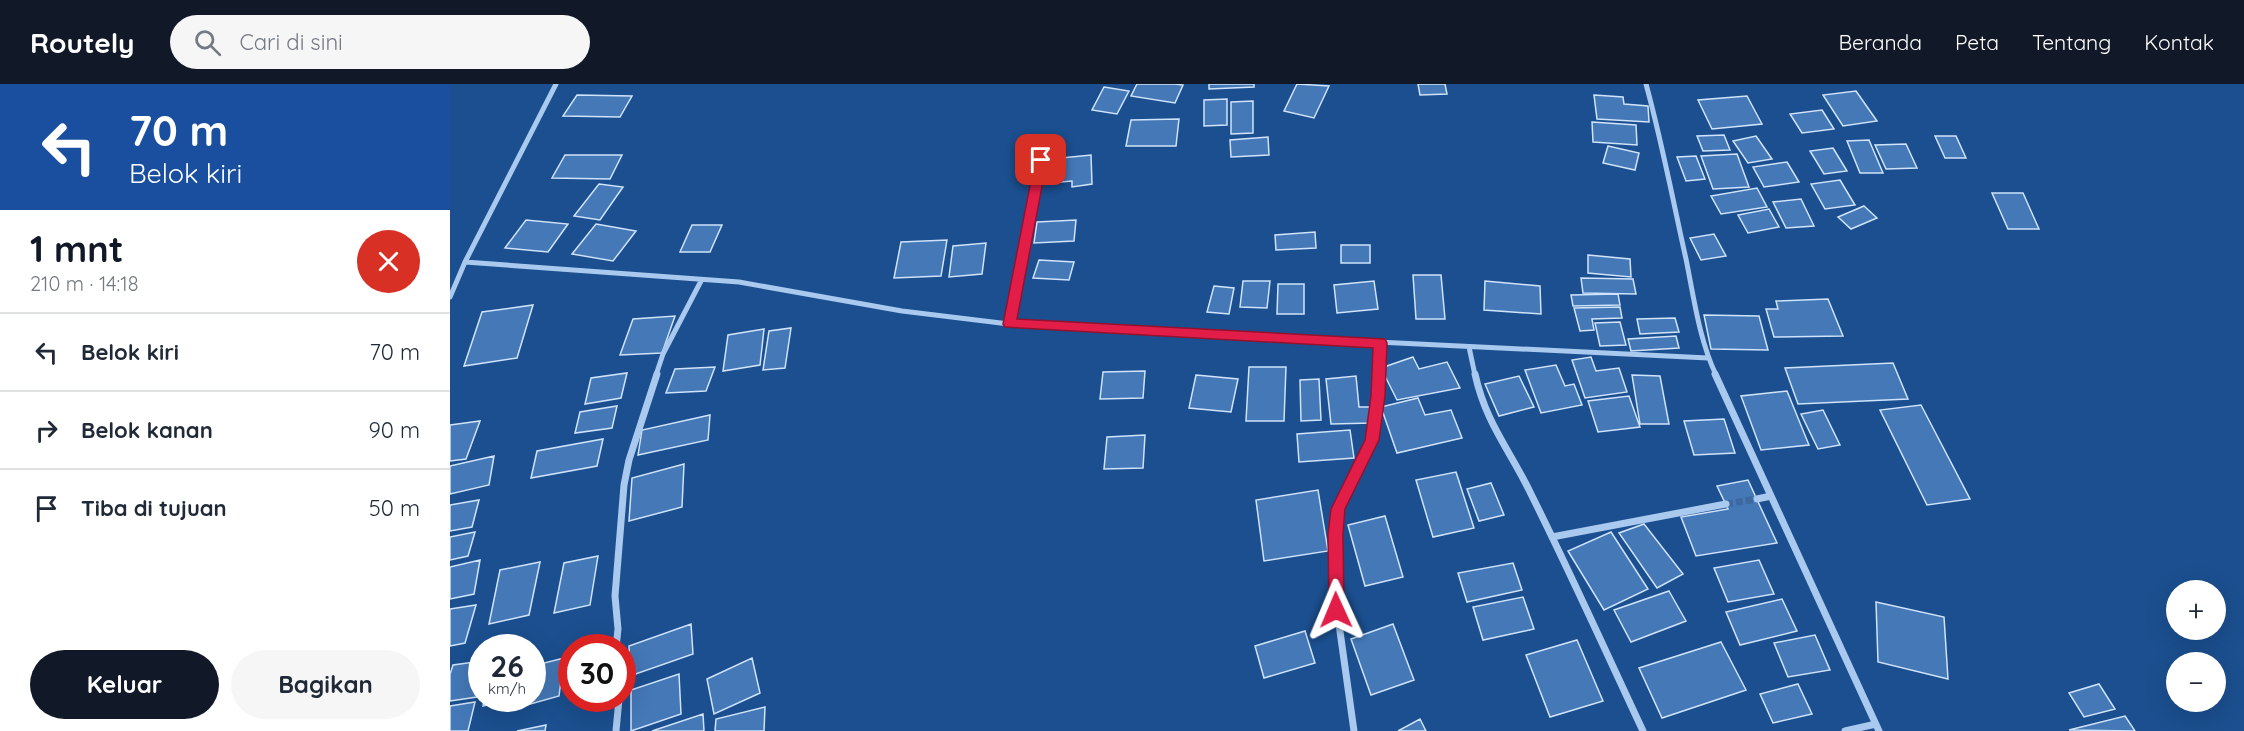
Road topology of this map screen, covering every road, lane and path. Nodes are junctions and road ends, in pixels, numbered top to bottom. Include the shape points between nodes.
1 (556, 84) edge
2 (1647, 84) edge
3 (1041, 160) dead end
4 (465, 262) junction
5 (701, 281) junction
6 (450, 297) edge
7 (1009, 324) junction
8 (1380, 343) junction
9 (1469, 347) junction
10 (1708, 358) junction
11 (1771, 496) junction
12 (1757, 499) tunnel mouth
13 (1726, 504) tunnel mouth
14 (1552, 537) junction
15 (617, 634) edge
16 (618, 712) edge
17 (1878, 728) edge
18 (616, 731) edge
19 (1354, 731) edge
20 (1643, 731) edge
21 (1845, 731) edge

1 - 4 street
2 - 10 street
3 - 7 street
4 - 5 street
4 - 6 street
5 - 7 street via 739,282 902,311
5 - 15 street via 663,354 629,460 615,596
7 - 8 street
8 - 9 street
8 - 19 street via 1372,440 1338,509 1335,534 1336,610
9 - 10 street
9 - 14 street via 1490,422
10 - 11 street
11 - 12 street
11 - 17 street
13 - 14 street
14 - 20 street
16 - 18 street
17 - 21 street

